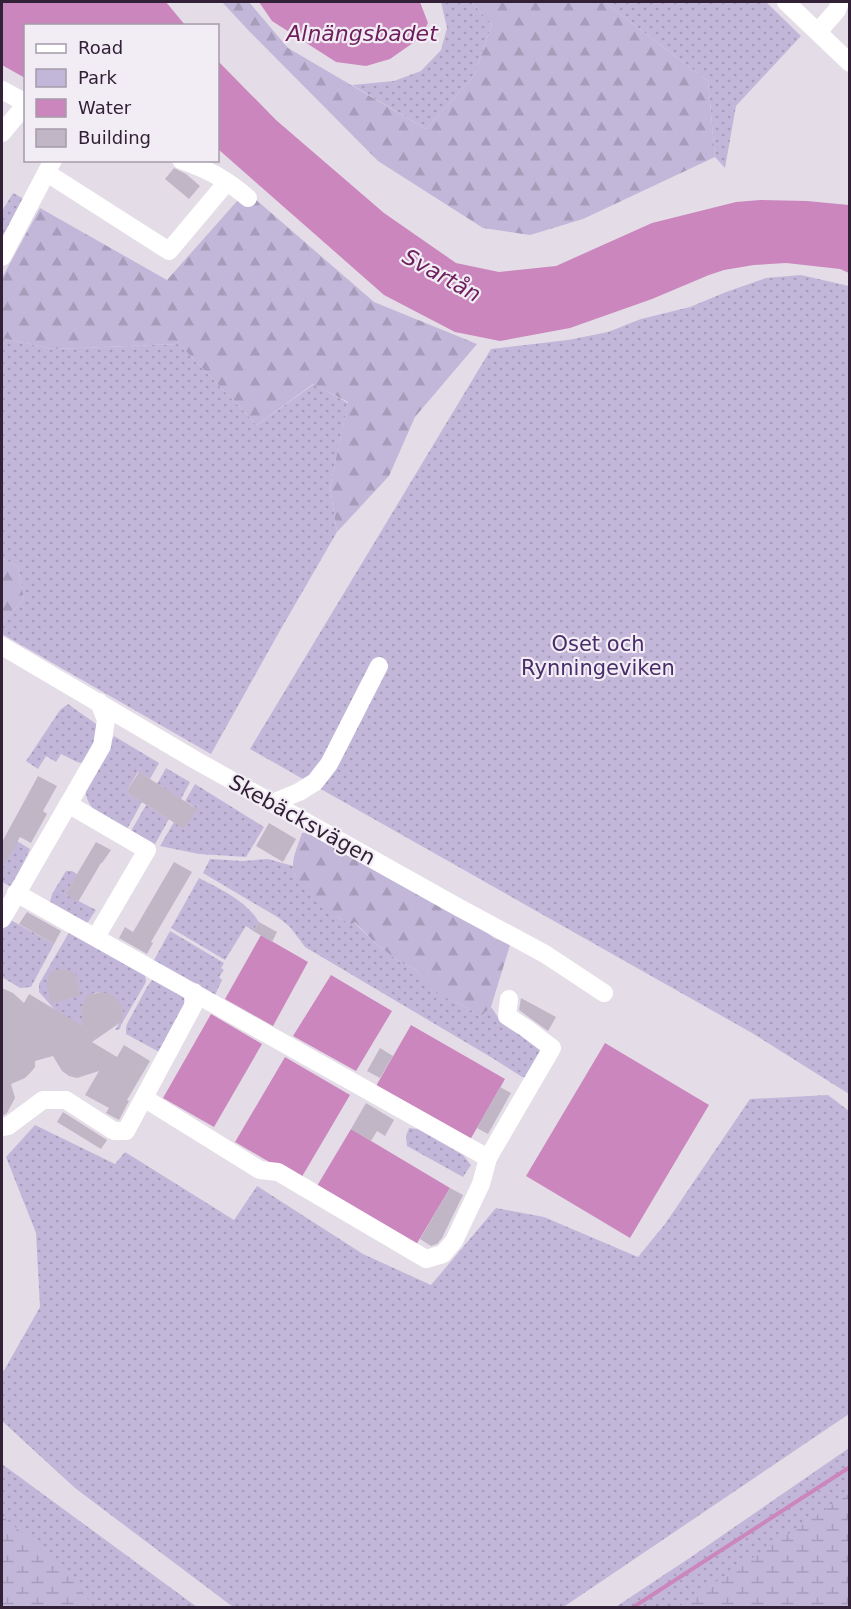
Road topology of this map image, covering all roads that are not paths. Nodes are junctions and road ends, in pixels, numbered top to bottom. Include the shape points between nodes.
1 (786, 2) edge
2 (840, 2) edge
3 (818, 32) junction
4 (849, 63) edge
5 (2, 90) edge
6 (24, 103) edge
7 (24, 106) edge
8 (2, 133) edge
9 (187, 162) edge
10 (50, 167) edge
11 (227, 182) junction
12 (248, 198) dead end
13 (2, 256) edge
14 (2, 646) edge
15 (379, 666) dead end
16 (99, 702) junction
17 (272, 803) junction
18 (68, 804) junction
19 (16, 893) junction
20 (2, 919) edge
21 (96, 938) junction
22 (194, 992) junction
23 (604, 993) dead end
24 (509, 999) dead end
25 (144, 1098) junction
26 (2, 1127) edge
27 (488, 1158) junction

1 - 3 street
2 - 3 street
3 - 4 street
5 - 6 street
7 - 8 street
9 - 11 street
10 - 11 street via 169,251
10 - 13 street
11 - 12 street
14 - 16 street, Skebäcksvägen
15 - 17 street via 329,764 315,782
16 - 17 street, Skebäcksvägen
16 - 18 street via 106,720 102,746
17 - 23 street, Skebäcksvägen via 545,954
18 - 19 street
18 - 21 street via 147,850
19 - 20 street
19 - 21 street
21 - 22 street
22 - 25 street via 193,1006
22 - 27 street
24 - 27 street via 507,1016 552,1048
25 - 26 street via 126,1131 114,1131 66,1100 43,1100
25 - 27 street via 260,1170 278,1172 426,1259 443,1254 454,1242 481,1184

